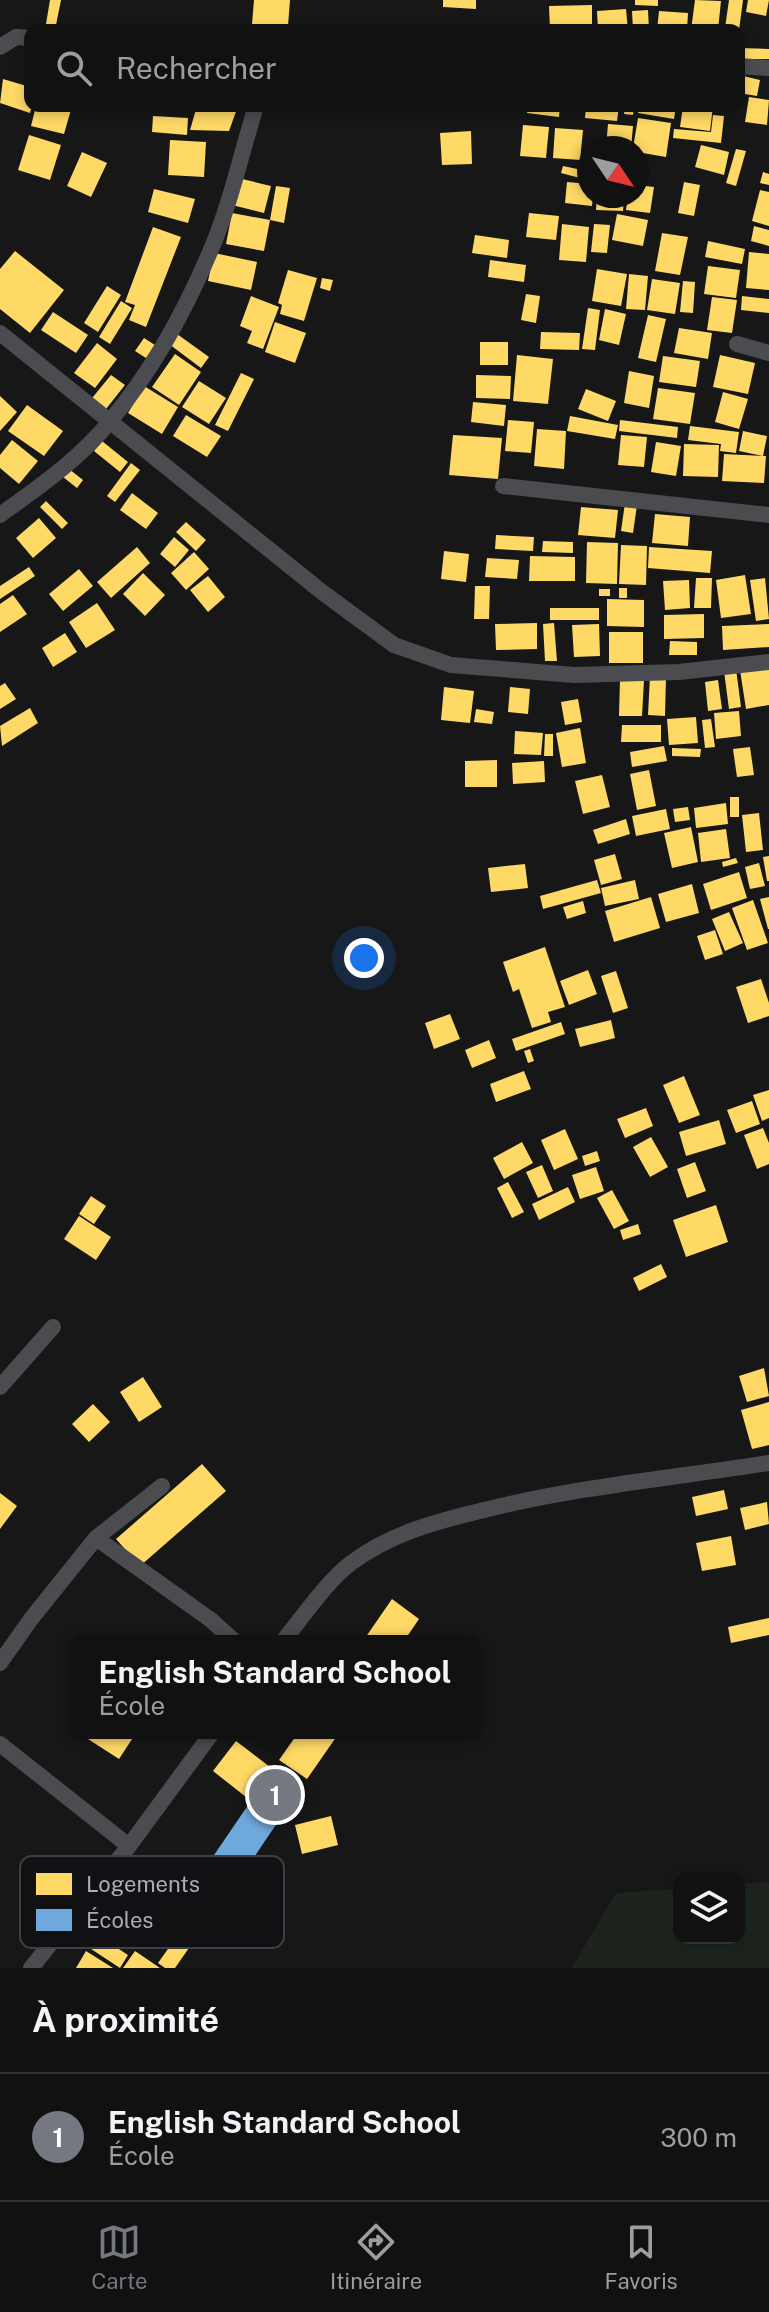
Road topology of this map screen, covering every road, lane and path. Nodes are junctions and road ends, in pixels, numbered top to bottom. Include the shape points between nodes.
1 (24, 38) edge
2 (0, 47) edge
3 (745, 66) edge
4 (769, 68) edge
5 (254, 112) edge
6 (0, 333) edge
7 (737, 344) dead end
8 (769, 353) edge
9 (110, 422) junction
10 (503, 486) dead end
11 (0, 515) edge
12 (769, 515) edge
13 (769, 662) edge
14 (53, 1327) dead end
15 (0, 1387) edge
16 (769, 1463) edge
17 (162, 1486) dead end
18 (96, 1538) junction
19 (227, 1635) edge
20 (288, 1635) edge
21 (0, 1663) edge
22 (208, 1739) edge
23 (0, 1744) edge
24 (129, 1846) junction
25 (121, 1856) edge
26 (47, 1948) edge
27 (31, 1968) edge

1 - 2 street
3 - 4 street
5 - 9 street via 211,249 182,312
6 - 9 street
7 - 8 street
9 - 11 street via 51,478
9 - 13 street via 394,645 451,665 574,675
10 - 12 street
14 - 15 street
16 - 20 street via 522,1500 434,1522 384,1541 349,1565
17 - 18 street
18 - 19 street
18 - 21 street
22 - 24 street
23 - 24 street
24 - 25 street
26 - 27 street

